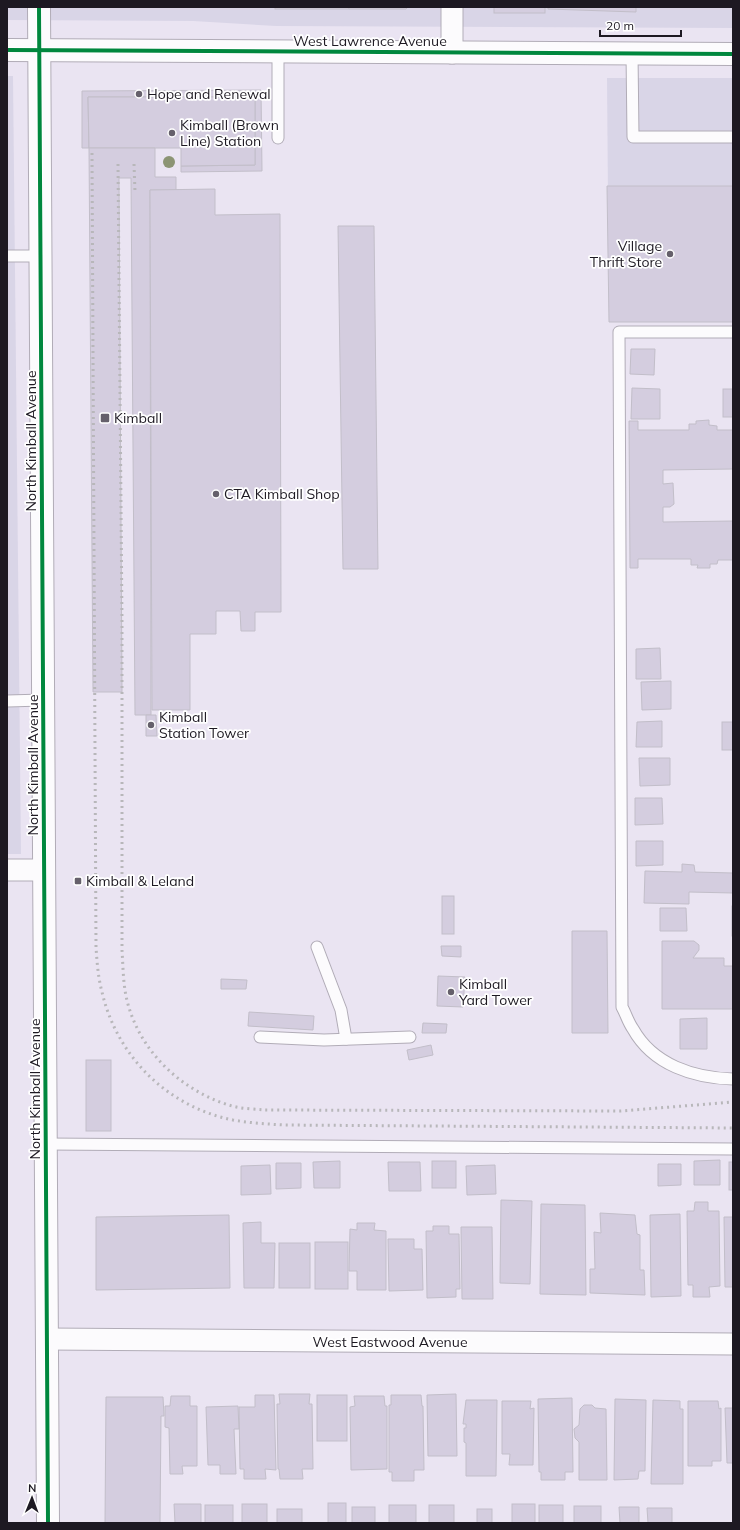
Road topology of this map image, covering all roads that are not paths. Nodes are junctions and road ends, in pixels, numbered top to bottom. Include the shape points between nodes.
1 (39, 7) edge
2 (452, 7) edge
3 (7, 50) edge
4 (39, 50) junction
5 (278, 52) junction
6 (452, 53) junction
7 (632, 53) junction
8 (733, 54) edge
9 (733, 137) edge
10 (278, 138) dead end
11 (7, 256) edge
12 (41, 256) junction
13 (733, 332) edge
14 (43, 700) junction
15 (7, 701) edge
16 (7, 870) edge
17 (44, 870) junction
18 (317, 947) dead end
19 (260, 1037) dead end
20 (410, 1037) dead end
21 (346, 1039) junction
22 (733, 1079) edge
23 (46, 1144) junction
24 (733, 1149) edge
25 (47, 1339) junction
26 (733, 1344) edge
27 (48, 1523) edge

1 - 4 street, North Kimball Avenue
2 - 6 street
3 - 4 street, West Lawrence Avenue
4 - 5 street, West Lawrence Avenue
4 - 12 street, North Kimball Avenue
5 - 6 street, West Lawrence Avenue
5 - 10 lane
6 - 7 street, West Lawrence Avenue
7 - 8 street, West Lawrence Avenue
7 - 9 lane via 633,137
11 - 12 lane
12 - 14 street, North Kimball Avenue
13 - 22 lane via 619,332 622,1007 633,1030 658,1058 694,1074
14 - 15 lane
14 - 17 street, North Kimball Avenue
16 - 17 street
17 - 23 street, North Kimball Avenue
18 - 21 lane via 341,1010
19 - 21 lane
20 - 21 lane
23 - 24 lane
23 - 25 street, North Kimball Avenue
25 - 26 street, West Eastwood Avenue
25 - 27 street, North Kimball Avenue

